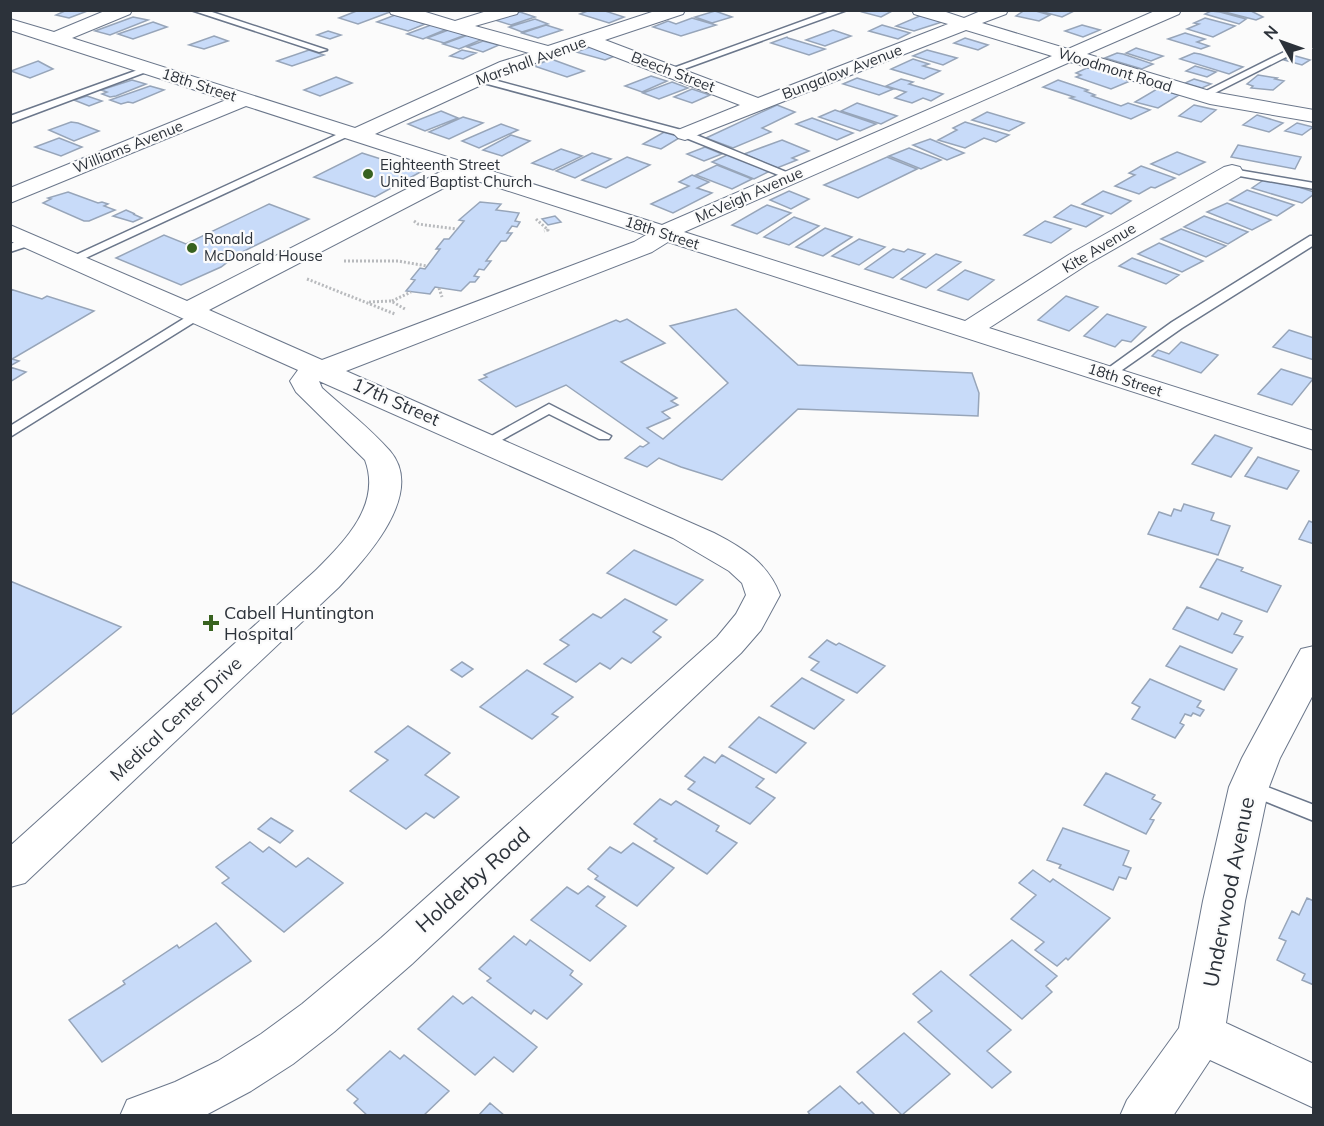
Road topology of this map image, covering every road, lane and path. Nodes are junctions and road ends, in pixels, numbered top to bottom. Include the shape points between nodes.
1 (123, 10) edge
2 (195, 10) edge
3 (397, 10) edge
4 (511, 10) edge
5 (677, 10) edge
6 (843, 10) edge
7 (920, 10) edge
8 (1000, 10) edge
9 (1173, 10) edge
10 (424, 13) edge
11 (10, 24) edge
12 (964, 24) junction
13 (456, 26) junction
14 (55, 38) junction
15 (588, 40) junction
16 (322, 50) dead end
17 (548, 52) junction
18 (1287, 54) dead end
19 (1067, 56) junction
20 (149, 69) junction
21 (670, 71) junction
22 (479, 79) junction
23 (1201, 96) junction
24 (245, 99) junction
25 (758, 105) junction
26 (1314, 116) edge
27 (10, 120) edge
28 (352, 134) junction
29 (685, 134) junction
30 (463, 169) junction
31 (1232, 172) joint
32 (790, 176) junction
33 (1314, 186) edge
34 (10, 196) edge
35 (410, 217) dead end
36 (457, 229) dead end
37 (665, 234) junction
38 (1314, 239) edge
39 (17, 240) edge
40 (73, 259) junction
41 (333, 262) dead end
42 (427, 266) dead end
43 (305, 273) dead end
44 (411, 292) dead end
45 (391, 301) junction
46 (366, 302) junction
47 (405, 309) dead end
48 (192, 313) junction
49 (403, 318) dead end
50 (969, 330) junction
51 (321, 369) junction
52 (1107, 374) junction
53 (10, 433) edge
54 (604, 436) dead end
55 (1314, 441) edge
56 (486, 443) junction
57 (763, 595) joint
58 (1313, 661) edge
59 (1249, 787) junction
60 (1314, 814) edge
61 (10, 871) edge
62 (1201, 1033) junction
63 (1314, 1087) edge
64 (144, 1116) edge
65 (1144, 1116) edge

1 - 14 street
2 - 16 lane
3 - 10 street
4 - 13 street
5 - 15 street, Marshall Avenue
6 - 21 lane
7 - 12 street, Woodmont Road
8 - 12 street, Bungalow Avenue
9 - 19 street, McVeigh Avenue
10 - 13 street
11 - 14 street, 18th Street
12 - 19 street, Woodmont Road
12 - 25 street, Bungalow Avenue
13 - 17 street
14 - 20 street, 18th Street
15 - 17 street, Marshall Avenue
15 - 21 street, Beech Street
17 - 22 street, Marshall Avenue
18 - 23 lane
19 - 23 street, Woodmont Road
19 - 32 street, McVeigh Avenue
20 - 24 street, 18th Street
20 - 27 lane
21 - 25 street, Beech Street
22 - 28 street, Marshall Avenue
22 - 29 lane
23 - 26 street, Woodmont Road
24 - 28 street, 18th Street
24 - 34 street, Williams Avenue
25 - 29 street, Bungalow Avenue
28 - 30 street, 18th Street
28 - 40 lane
29 - 32 lane
30 - 37 street, 18th Street
30 - 48 street
31 - 33 lane
31 - 50 street, Kite Avenue via 1079,259
32 - 37 street, McVeigh Avenue
35 - 36 path via 418,224
37 - 50 street, 18th Street
37 - 51 street, McVeigh Avenue via 643,247
38 - 52 lane
39 - 40 street, 17th Street
40 - 48 street, 17th Street
41 - 42 path via 398,261
43 - 46 path via 304,277
44 - 45 path
45 - 46 path
45 - 47 path
46 - 49 path
48 - 51 street, 17th Street
48 - 53 lane
50 - 52 street, 18th Street
51 - 56 street, 17th Street
51 - 61 street, Medical Center Drive via 309,375 305,386 379,457 387,477 387,489 363,538 327,579
52 - 55 street, 18th Street
54 - 56 lane via 549,408
56 - 57 street, 17th Street via 714,546 756,578
57 - 64 street, Holderby Road via 750,621 729,645 334,1004 241,1072 200,1094
58 - 59 street, Underwood Avenue
59 - 60 lane
59 - 62 street, Underwood Avenue
62 - 63 street
62 - 65 street

